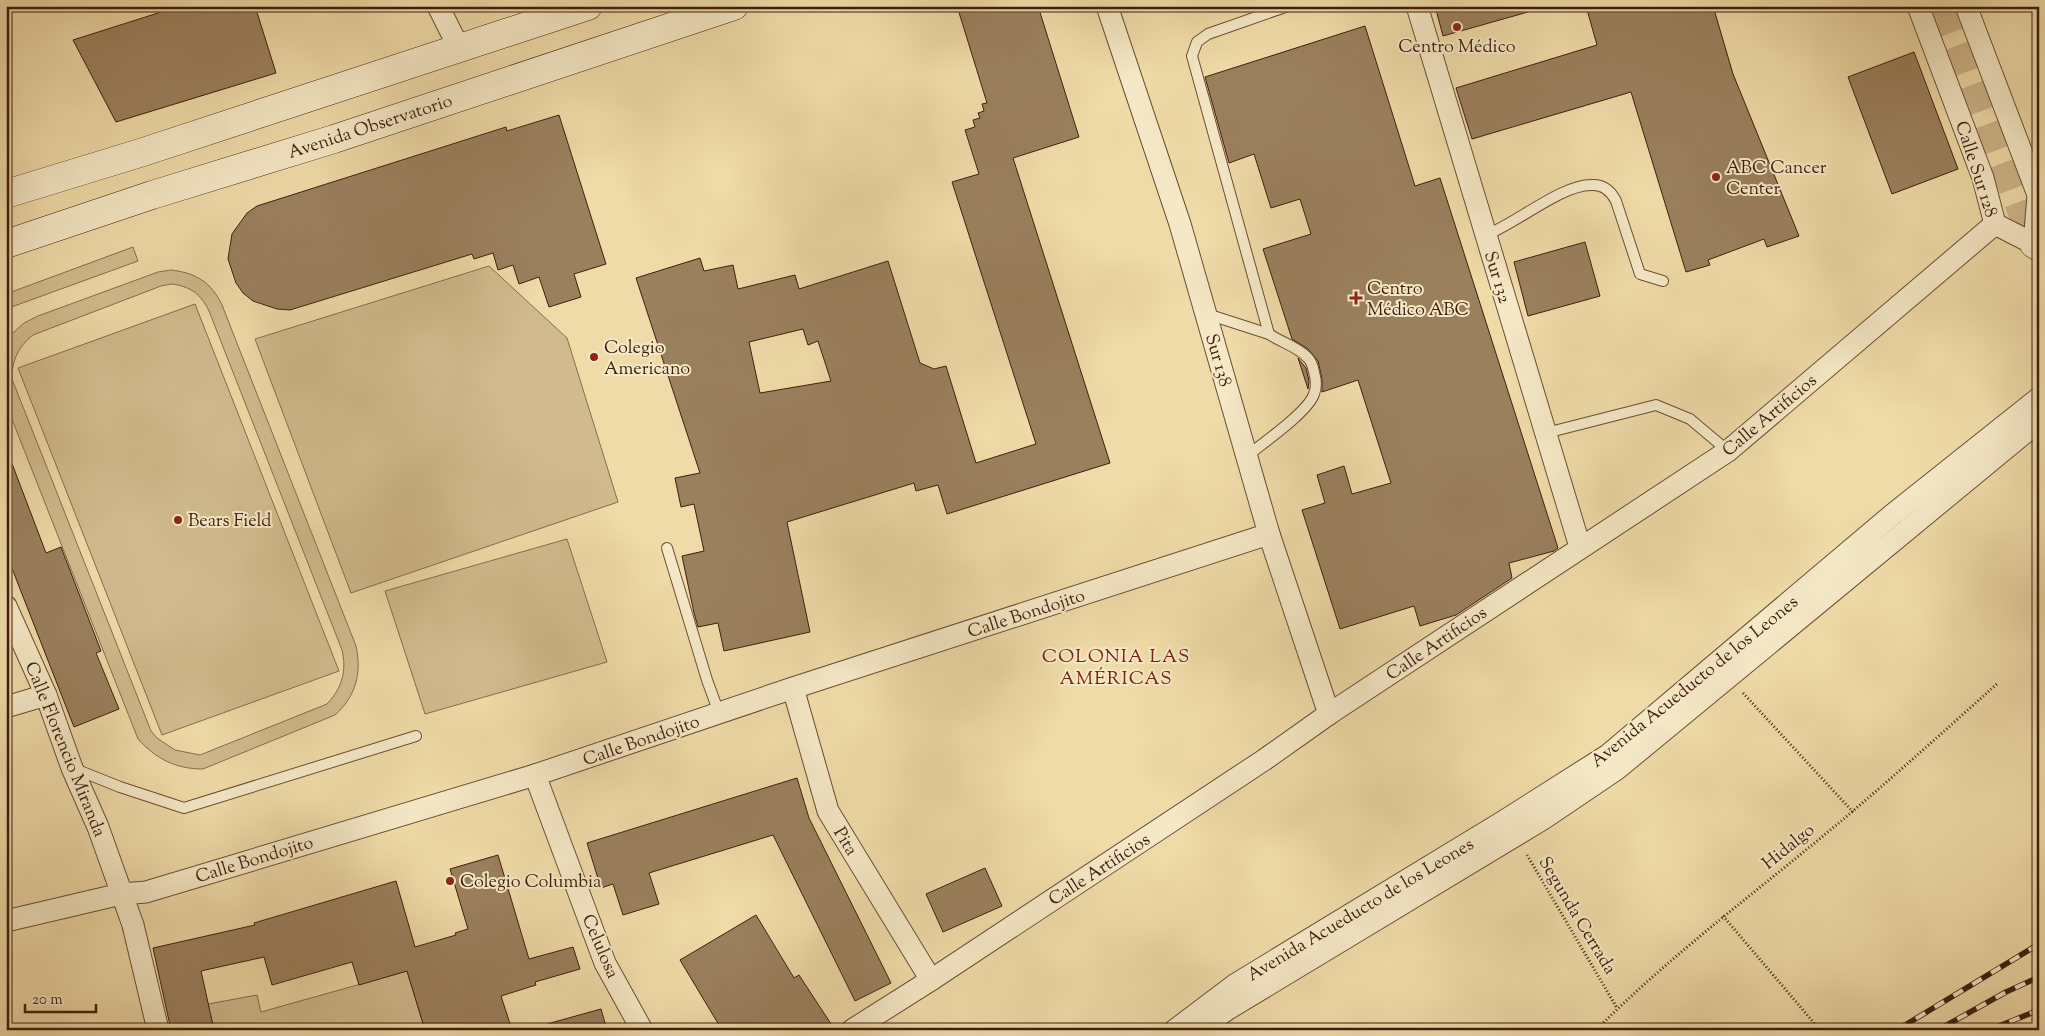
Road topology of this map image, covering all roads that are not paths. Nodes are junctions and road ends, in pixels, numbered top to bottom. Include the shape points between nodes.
1 (438, 6) edge
2 (588, 6) edge
3 (734, 6) edge
4 (1107, 6) edge
5 (1288, 6) edge
6 (1417, 6) edge
7 (1918, 6) edge
8 (1968, 7) edge
9 (459, 48) junction
10 (140, 153) junction
11 (6, 194) edge
12 (152, 195) junction
13 (1995, 224) junction
14 (1486, 235) junction
15 (6, 244) edge
16 (2036, 245) edge
17 (1663, 281) dead end
18 (1206, 314) junction
19 (1269, 334) junction
20 (2039, 398) edge
21 (2039, 421) edge
22 (1546, 433) junction
23 (1728, 451) junction
24 (1247, 456) junction
25 (1269, 534) junction
26 (1580, 547) junction
27 (667, 548) dead end
28 (6, 606) edge
29 (793, 688) junction
30 (46, 695) junction
31 (6, 706) edge
32 (719, 713) junction
33 (1329, 714) junction
34 (416, 736) dead end
35 (72, 768) junction
36 (535, 775) junction
37 (120, 894) junction
38 (6, 920) edge
39 (931, 980) junction
40 (158, 1030) edge
41 (642, 1030) edge
42 (852, 1030) edge
43 (1175, 1030) edge
44 (1198, 1030) edge

1 - 9 street
2 - 9 main road
3 - 12 main road, Avenida Observatorio via 334,139
4 - 18 street, Sur 138 via 1180,224
5 - 19 lane via 1208,34 1197,42 1192,56
6 - 14 street, Sur 132
7 - 13 street, Calle Sur 128 via 1983,178
8 - 16 street, Calle Sur 128 via 2038,195
9 - 10 main road
10 - 11 main road
10 - 12 main road
12 - 15 main road, Avenida Observatorio
13 - 16 street, Calle Sur 128
13 - 23 street, Calle Artificios
14 - 17 lane via 1502,229 1554,197 1583,186 1597,185 1609,190 1616,201 1640,274
14 - 22 street, Sur 132
18 - 19 lane
18 - 24 street, Sur 138
19 - 24 lane via 1293,345 1309,358 1316,381 1314,394 1305,408
20 - 43 street, Avenida Acueducto de los Leones via 1892,515 1608,755 1236,984
21 - 44 street, Avenida Acueducto de los Leones via 1617,769
22 - 23 lane via 1656,405 1690,419
22 - 26 street, Sur 132
23 - 26 street, Calle Artificios
24 - 25 street, Sur 138
25 - 29 street, Calle Bondojito
25 - 33 street, Sur 138
26 - 33 street, Calle Artificios
27 - 32 lane
28 - 30 street, Calle Florencio Miranda
29 - 32 street, Calle Bondojito
29 - 39 street, Pita via 828,811
30 - 31 street
30 - 35 street, Calle Florencio Miranda
32 - 36 street, Calle Bondojito
33 - 39 street, Calle Artificios
34 - 35 lane via 184,808
35 - 37 street, Calle Florencio Miranda via 98,827
36 - 37 street, Calle Bondojito via 146,892
36 - 41 street, Celulosa via 605,963
37 - 38 street, Calle Bondojito
37 - 40 street, Calle Florencio Miranda via 133,926
39 - 42 street, Calle Artificios

